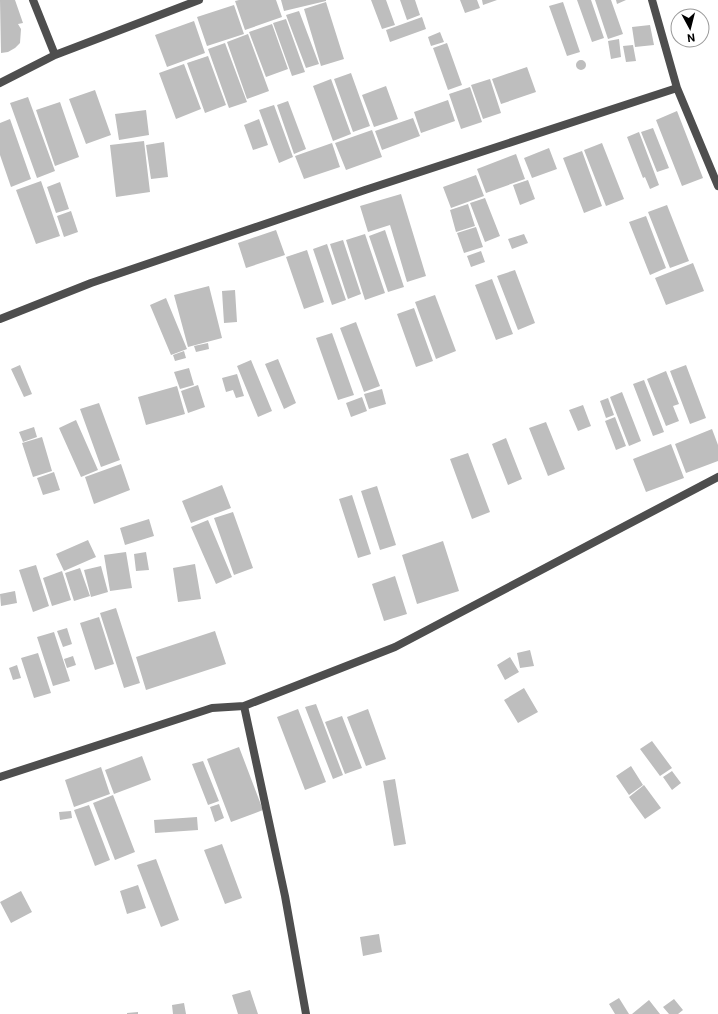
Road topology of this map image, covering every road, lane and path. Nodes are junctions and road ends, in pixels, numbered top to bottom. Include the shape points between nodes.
1 (33, 0) edge
2 (199, 0) edge
3 (652, 0) edge
4 (55, 55) junction
5 (0, 83) edge
6 (677, 88) junction
7 (718, 186) edge
8 (0, 319) edge
9 (718, 477) edge
10 (244, 706) junction
11 (0, 777) edge
12 (306, 1014) edge

1 - 4 street
2 - 4 street
3 - 6 street
4 - 5 street
6 - 7 street
6 - 8 street via 91,283
9 - 10 street via 395,647
10 - 11 street via 212,708
10 - 12 street via 285,896

